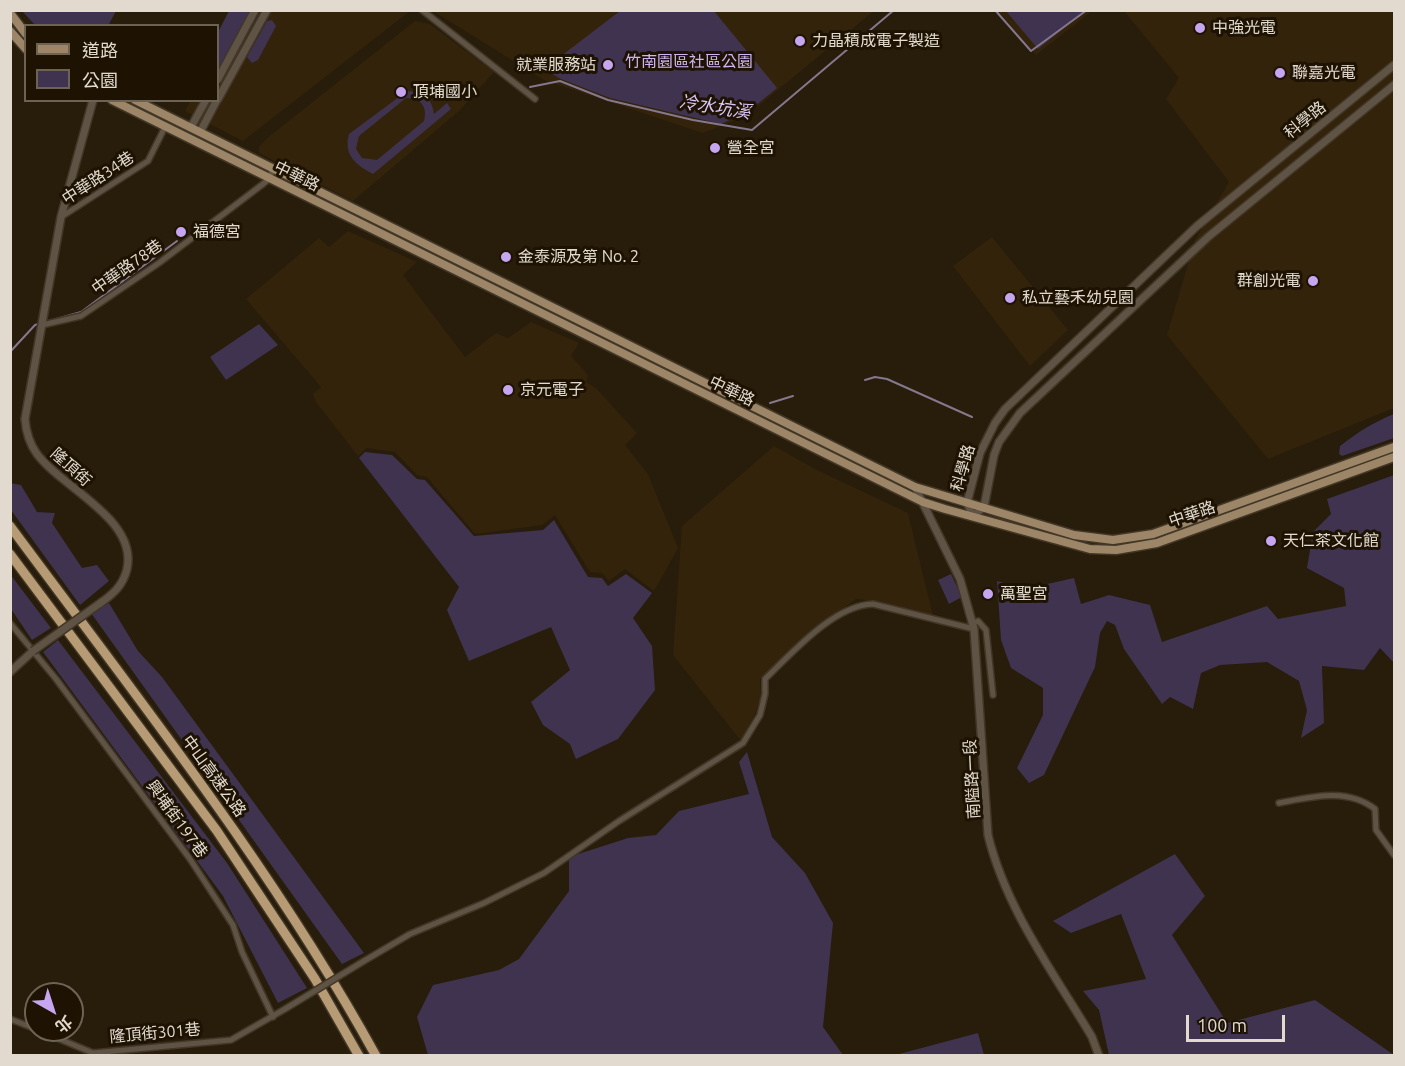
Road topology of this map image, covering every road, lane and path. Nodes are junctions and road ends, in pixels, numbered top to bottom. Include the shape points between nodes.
1 (255, 10) edge
2 (267, 10) edge
3 (422, 10) edge
4 (10, 13) edge
5 (10, 31) edge
6 (24, 31) edge
7 (24, 47) edge
8 (1395, 65) edge
9 (219, 77) edge
10 (1395, 85) edge
11 (219, 96) edge
12 (535, 99) dead end
13 (92, 102) edge
14 (116, 102) edge
15 (139, 102) edge
16 (205, 102) edge
17 (216, 102) edge
18 (165, 127) junction
19 (191, 127) junction
20 (200, 132) junction
21 (273, 169) junction
22 (269, 179) junction
23 (61, 217) junction
24 (42, 326) junction
25 (815, 437) junction
26 (810, 446) junction
27 (1395, 447) edge
28 (1395, 458) edge
29 (1307, 479) junction
30 (915, 487) junction
31 (1310, 488) junction
32 (923, 502) junction
33 (967, 503) junction
34 (984, 507) junction
35 (973, 516) junction
36 (10, 526) edge
37 (10, 554) edge
38 (10, 623) edge
39 (974, 626) junction
40 (33, 651) junction
41 (10, 672) edge
42 (993, 694) dead end
43 (1279, 803) dead end
44 (1395, 855) edge
45 (273, 1017) junction
46 (10, 1019) edge
47 (24, 1025) edge
48 (66, 1042) edge
49 (359, 1056) edge
50 (376, 1056) edge
51 (1099, 1056) edge

1 - 9 street
2 - 11 street
3 - 12 street
4 - 6 main road
5 - 7 main road
8 - 33 street, 科學路 via 1197,226 1005,409 983,446
10 - 34 street, 科學路 via 1208,237 1020,413 994,455
13 - 23 street
14 - 18 main road, 中華路
15 - 19 main road, 中華路
16 - 19 street
17 - 20 street
18 - 22 main road, 中華路
18 - 23 street, 中華路34巷 via 148,161
19 - 20 main road, 中華路
20 - 21 main road, 中華路
21 - 22 street
21 - 25 main road, 中華路
22 - 24 street, 中華路78巷 via 81,316
22 - 26 main road, 中華路
23 - 24 street, 隆頂街
24 - 40 street, 隆頂街, bridge via 25,419 28,437 49,468 118,528 127,547 128,565 122,583 109,597
25 - 26 main road
25 - 30 main road, 中華路
26 - 32 main road, 中華路
27 - 29 main road, 中華路
28 - 31 main road, 中華路
29 - 31 street
29 - 34 main road, 中華路 via 1131,539 1074,535
30 - 32 street, 南隘路一段
30 - 33 main road, 中華路
31 - 35 main road, 中華路 via 1157,543 1116,550 1090,549
32 - 35 main road, 中華路
32 - 39 street, 南隘路一段 via 960,579
33 - 34 main road, 中華路
33 - 35 street, 科學路
34 - 35 street, 科學路
36 - 50 highway, 中山高速公路 via 222,811 300,925
37 - 49 highway, 中山高速公路 via 217,831 315,979
38 - 40 street, 興埔街197巷
39 - 42 street via 978,621 986,630
39 - 45 street, 隆頂街301巷, bridge via 873,604 858,605 810,637 765,679 760,715 743,743 544,873 410,934
39 - 51 street, 南隘路一段 via 988,835 993,855 1015,909 1092,1037
40 - 41 street, 隆頂街
40 - 45 street, 興埔街197巷 via 190,859 233,925
43 - 44 street via 1324,793 1366,802 1375,809 1376,830
45 - 48 street, 隆頂街301巷 via 231,1040 93,1053
46 - 47 street, 隆頂街301巷

